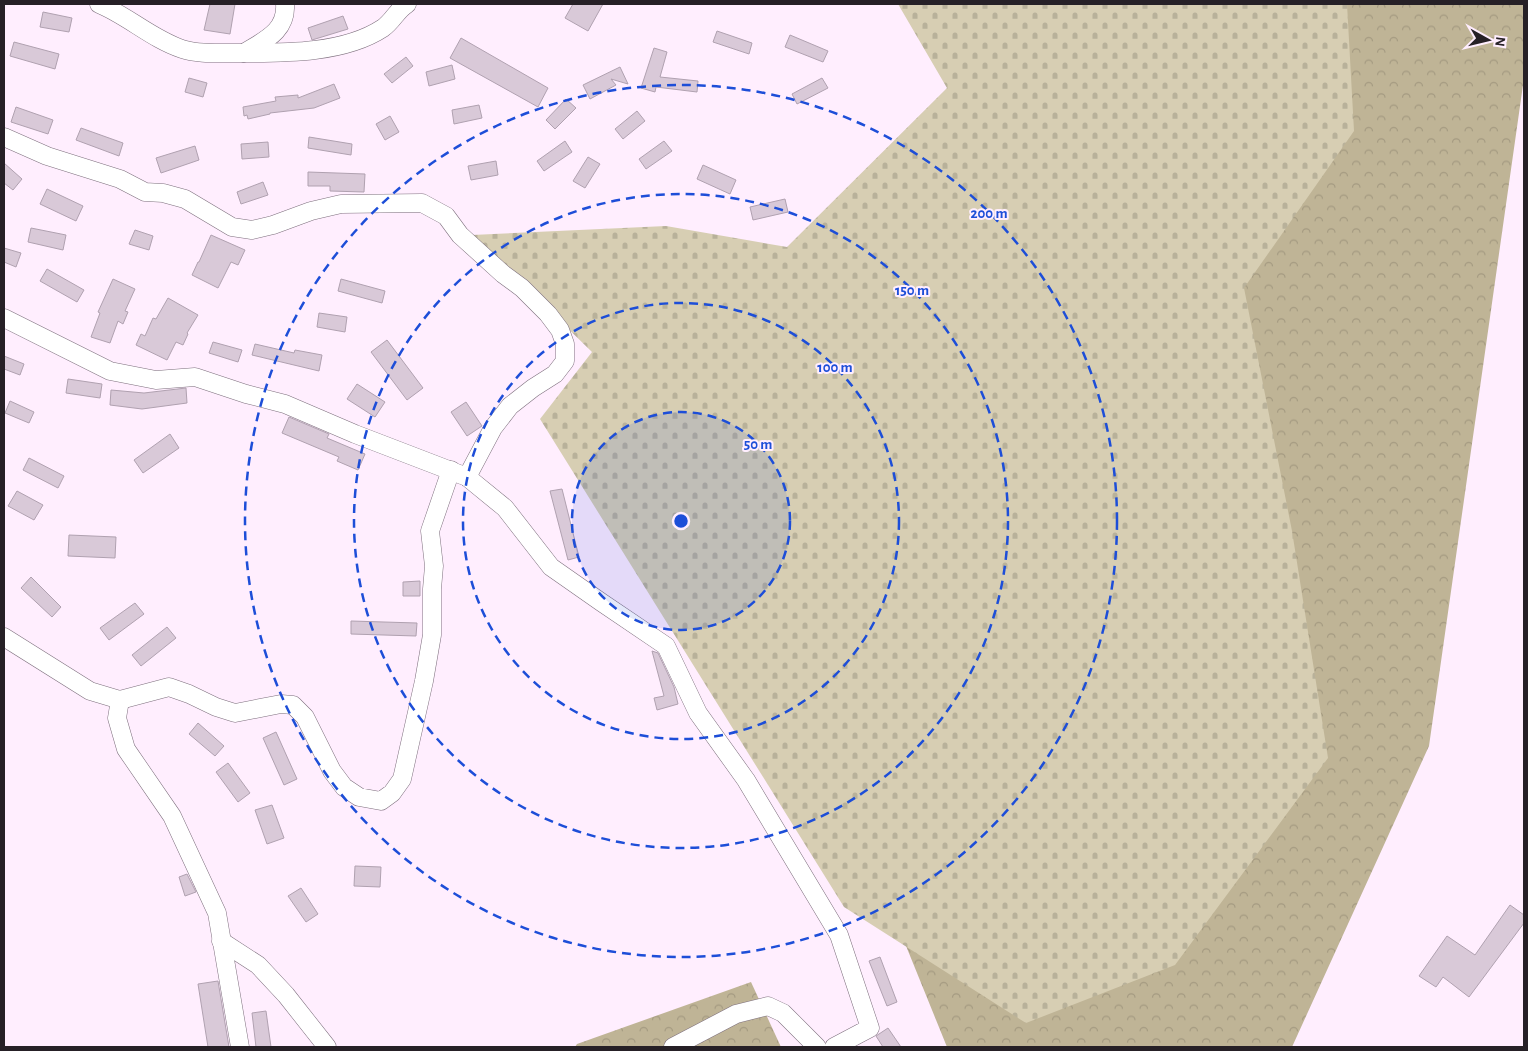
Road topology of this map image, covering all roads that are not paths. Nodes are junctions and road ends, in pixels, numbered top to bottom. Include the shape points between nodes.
1 (99, 4) edge
2 (285, 4) edge
3 (407, 4) edge
4 (244, 53) junction
5 (4, 137) edge
6 (4, 318) edge
7 (459, 474) junction
8 (4, 637) edge
9 (120, 700) junction
10 (222, 941) junction
11 (240, 1047) edge
12 (327, 1047) edge
13 (673, 1047) edge
14 (817, 1047) edge
15 (834, 1047) edge

1 - 4 street via 184,50
2 - 4 street via 286,13 280,28
3 - 4 street via 384,27 354,42 284,53
5 - 7 street via 47,156 120,179 145,192 163,192 185,199 232,227 252,230 341,204 422,203 446,216 460,235 548,314 560,330 566,361 555,374 510,406
6 - 7 street via 110,372 156,380 194,377 286,404
7 - 9 street via 430,531 434,566 432,635 402,779 392,793 380,801 359,797 344,787 332,771 305,717 292,705 281,704 235,713 169,687
7 - 15 street via 504,508 551,566 666,646 698,713 746,780 839,935 870,1028
8 - 9 street via 90,691
9 - 10 street via 117,718 126,749 172,816 217,913
10 - 11 street
10 - 12 street via 258,965
13 - 14 street via 736,1014 768,1006 783,1013

